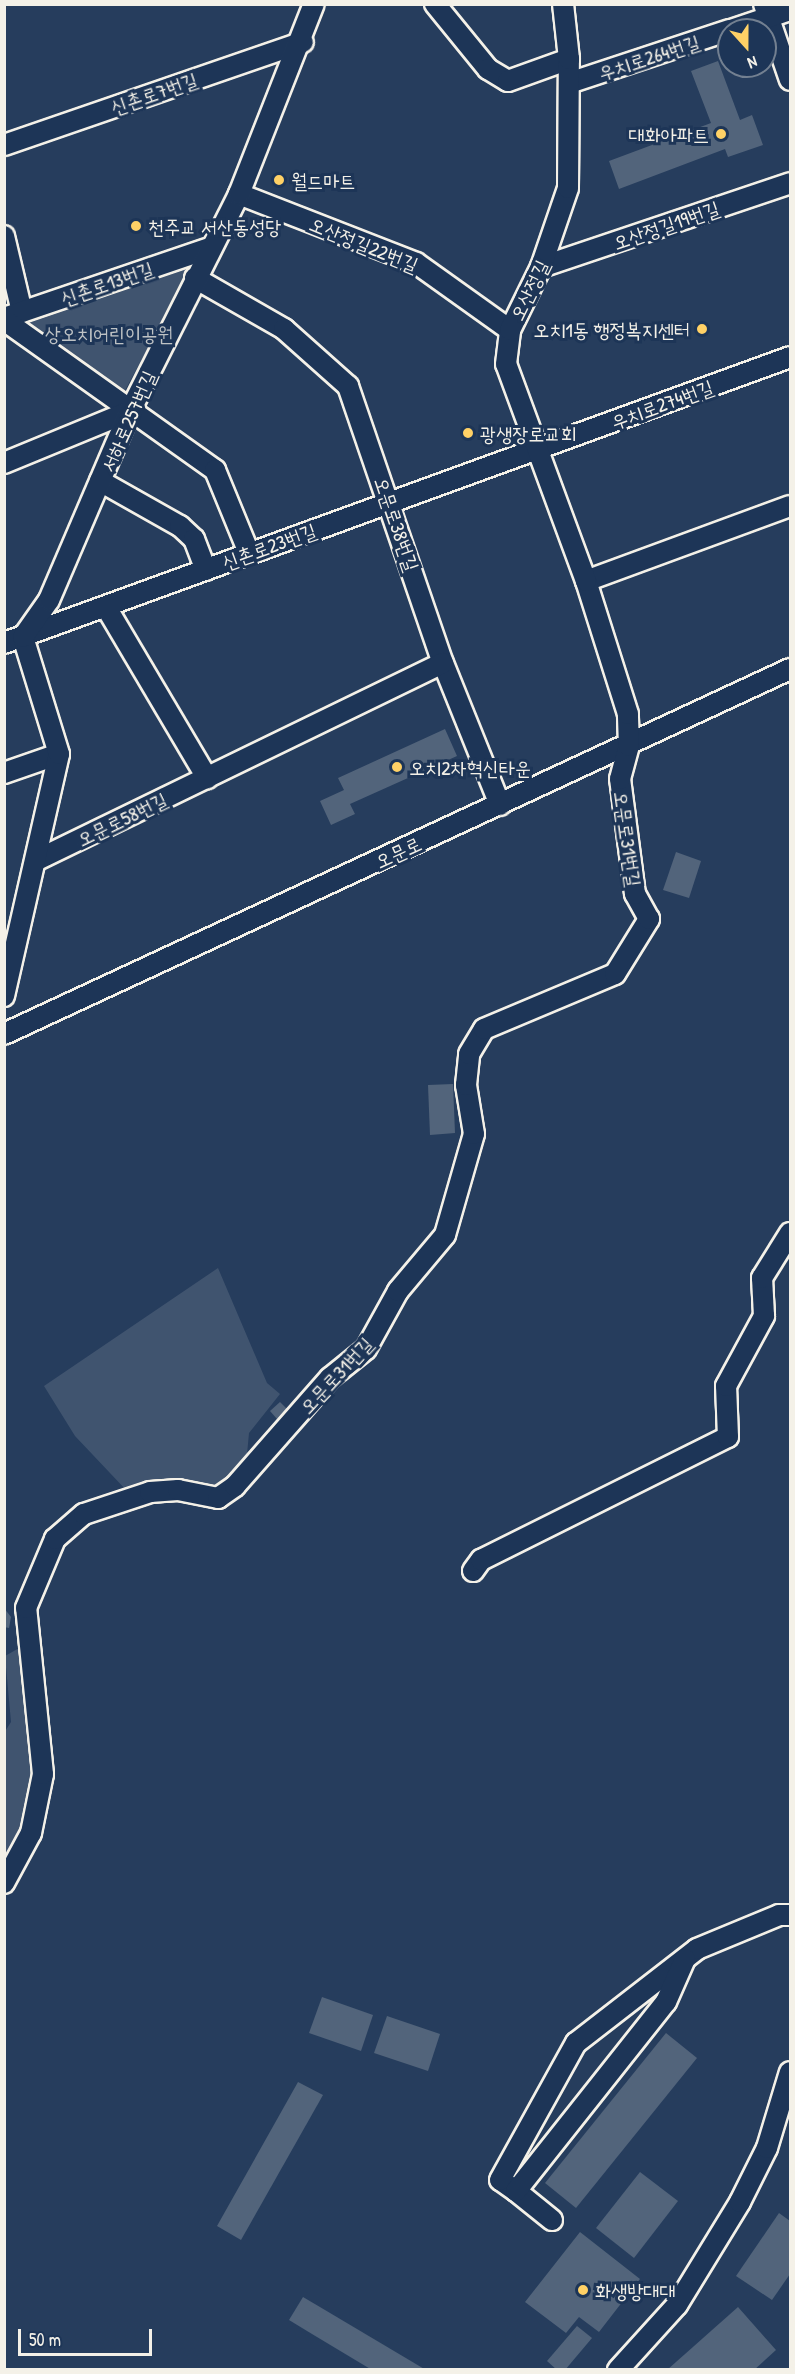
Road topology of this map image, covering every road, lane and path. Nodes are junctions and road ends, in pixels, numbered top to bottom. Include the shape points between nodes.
1 (314, 4) edge
2 (435, 4) edge
3 (563, 4) edge
4 (790, 10) edge
5 (766, 11) edge
6 (717, 34) edge
7 (303, 42) junction
8 (569, 59) junction
9 (790, 80) edge
10 (569, 83) junction
11 (4, 145) edge
12 (790, 183) edge
13 (239, 194) junction
14 (4, 236) edge
15 (210, 248) junction
16 (542, 267) junction
17 (195, 278) junction
18 (10, 317) edge
19 (510, 330) junction
20 (790, 357) edge
21 (130, 411) junction
22 (534, 451) junction
23 (4, 463) edge
24 (100, 482) junction
25 (390, 501) junction
26 (790, 506) edge
27 (249, 554) junction
28 (206, 570) junction
29 (586, 581) junction
30 (106, 607) junction
31 (14, 640) edge
32 (443, 663) junction
33 (790, 669) edge
34 (629, 746) junction
35 (59, 754) junction
36 (4, 773) edge
37 (207, 778) junction
38 (500, 805) junction
39 (37, 860) junction
40 (4, 996) edge
41 (4, 1034) edge
42 (790, 1233) edge
43 (473, 1570) dead end
44 (4, 1883) edge
45 (790, 1915) edge
46 (686, 1957) junction
47 (790, 2072) edge
48 (516, 2191) junction
49 (552, 2220) dead end
50 (618, 2370) edge

1 - 7 street, 서하로257번길
2 - 8 street via 488,69 507,81
3 - 8 street, 오산정길
4 - 5 street, 우치로264번길
5 - 9 street
6 - 10 street, 우치로264번길
7 - 11 street, 신촌로7번길
7 - 13 street, 서하로257번길
8 - 10 street, 오산정길
10 - 16 street, 오산정길 via 568,188
12 - 16 street, 오산정길19번길
13 - 15 street, 서하로257번길
13 - 19 street, 오산정길22번길 via 416,263
14 - 18 street
15 - 17 street, 서하로257번길
15 - 18 street, 신촌로13번길
16 - 19 street, 오산정길
17 - 21 street, 서하로257번길
17 - 25 street, 오문로38번길 via 284,329 348,386
18 - 21 street
19 - 22 street, 오산정길 via 506,364
20 - 22 street, 우치로274번길
21 - 23 street
21 - 24 street, 서하로257번길
21 - 27 street via 215,470
22 - 25 street, 신촌로23번길
22 - 29 street, 오산정길
24 - 28 street via 180,526 194,539
24 - 31 street, 서하로257번길 via 49,600
25 - 27 street, 신촌로23번길
25 - 32 street, 오문로38번길
26 - 29 street
27 - 28 street, 신촌로23번길
28 - 30 street, 신촌로23번길
29 - 34 street, 오산정길 via 628,714
30 - 31 street, 신촌로23번길
30 - 37 street
31 - 35 street, 오문로58번길
32 - 37 street
32 - 38 street, 오문로38번길
33 - 34 street, 오문로
34 - 38 street, 오문로
34 - 44 street, 오문로31번길 via 620,779 634,894 649,919 615,974 484,1029 469,1054 466,1084 474,1134 445,1236 398,1291 366,1348 218,1498 178,1490 150,1492 84,1514 55,1539 26,1608 43,1774 31,1833
35 - 36 street
35 - 39 street, 오문로58번길
37 - 39 street, 오문로58번길
38 - 41 street, 오문로
39 - 40 street, 오문로58번길
42 - 43 street via 762,1278 764,1316 726,1386 728,1437 482,1560
45 - 46 street via 779,1915
46 - 48 street via 666,2002
46 - 48 street via 576,2043 500,2181
47 - 50 street via 767,2148 740,2202 677,2305
48 - 49 street

